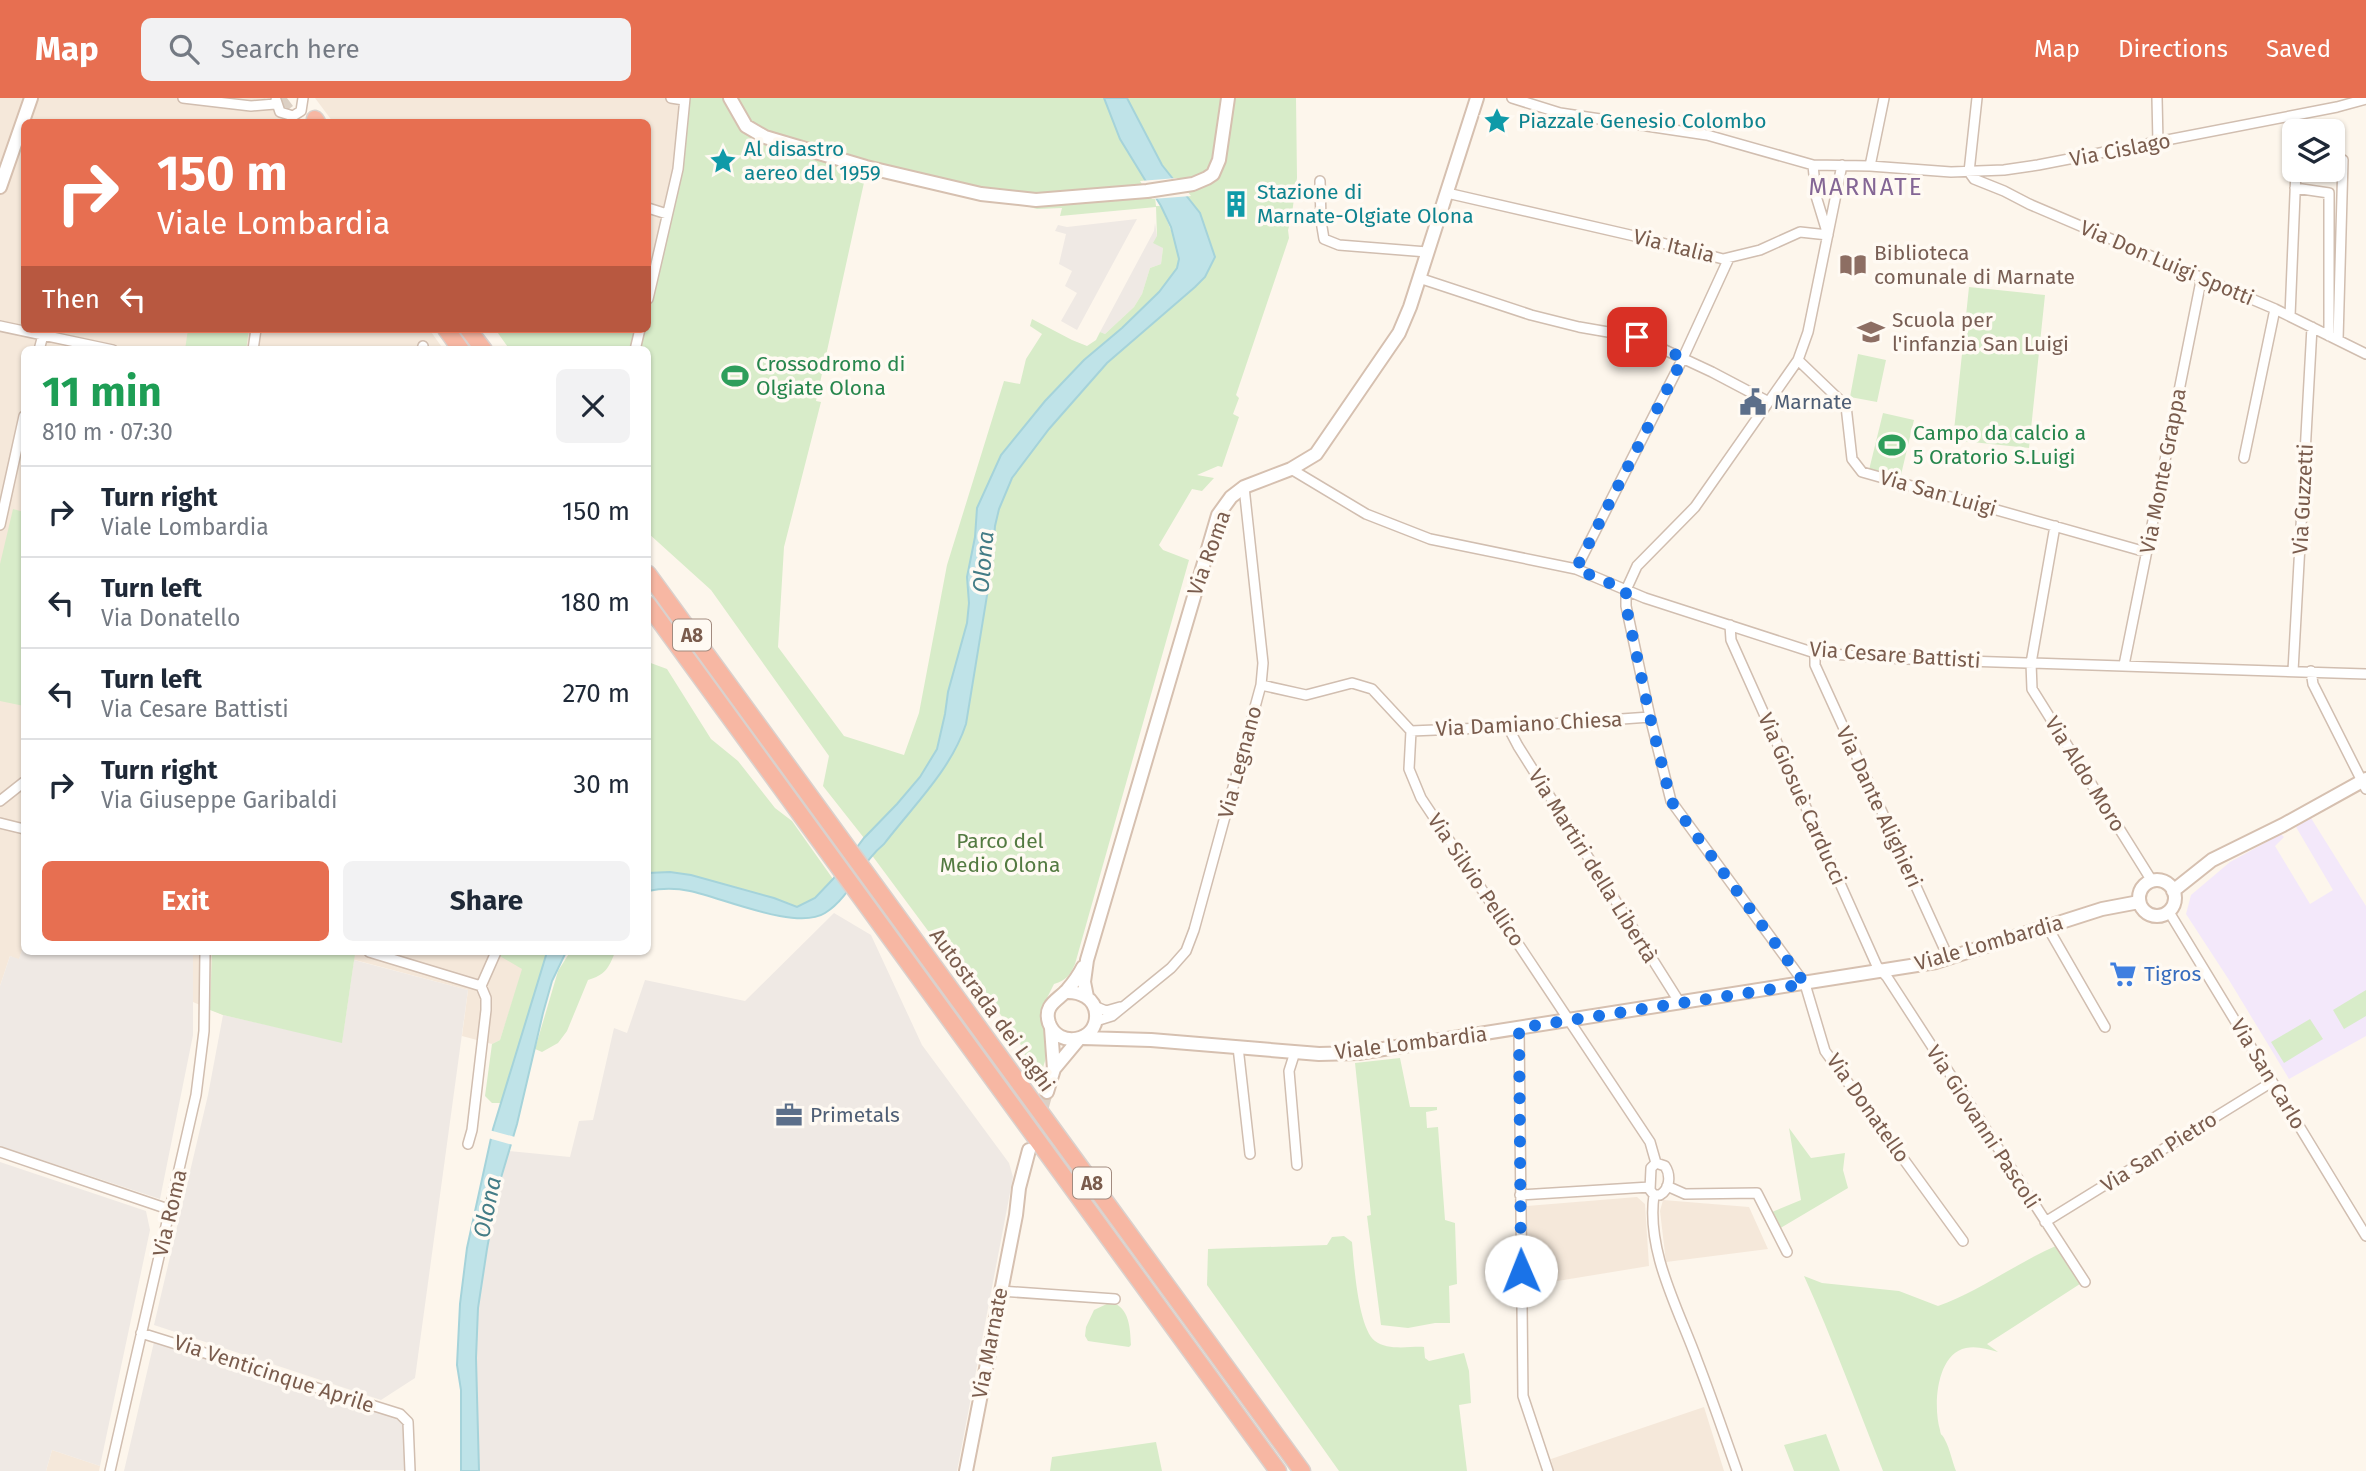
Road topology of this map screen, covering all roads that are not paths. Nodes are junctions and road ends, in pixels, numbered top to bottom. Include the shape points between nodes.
1 (31, 98) edge
2 (183, 98) edge
3 (303, 98) edge
4 (671, 98) edge
5 (730, 98) edge
6 (1228, 98) edge
7 (1477, 98) edge
8 (1512, 98) edge
9 (1884, 98) edge
10 (1977, 98) edge
11 (2157, 98) edge
12 (685, 99) edge
13 (2366, 99) edge
14 (276, 101) edge
15 (24, 119) edge
16 (287, 119) edge
17 (21, 127) edge
18 (2158, 143) junction
19 (1813, 165) junction
20 (1842, 165) junction
21 (1870, 166) junction
22 (2004, 170) junction
23 (1969, 172) junction
24 (1320, 181) dead end
25 (2295, 182) edge
26 (2342, 182) edge
27 (0, 187) edge
28 (2295, 188) junction
29 (2004, 191) junction
30 (1447, 193) junction
31 (1817, 200) junction
32 (1834, 202) junction
33 (651, 209) edge
34 (667, 214) junction
35 (1828, 235) junction
36 (1427, 252) junction
37 (1729, 258) junction
38 (2202, 276) junction
39 (1419, 278) junction
40 (651, 286) edge
41 (2275, 309) junction
42 (2290, 316) junction
43 (0, 326) edge
44 (2312, 327) junction
45 (21, 330) edge
46 (33, 333) edge
47 (43, 335) junction
48 (2334, 338) junction
49 (40, 346) edge
50 (94, 346) edge
51 (2366, 354) edge
52 (1683, 358) junction
53 (1798, 360) junction
54 (1768, 401) junction
55 (21, 430) edge
56 (2244, 458) dead end
57 (1291, 469) junction
58 (1244, 487) junction
59 (0, 525) edge
60 (2055, 526) junction
61 (2146, 552) junction
62 (1576, 569) junction
63 (651, 578) edge
64 (1626, 590) junction
65 (651, 609) edge
66 (1730, 625) junction
67 (1815, 653) junction
68 (2031, 663) junction
69 (2124, 665) junction
70 (2293, 671) junction
71 (2311, 671) junction
72 (2366, 674) edge
73 (1261, 685) junction
74 (1650, 717) junction
75 (1508, 727) junction
76 (1411, 731) junction
77 (2365, 783) edge
78 (21, 784) edge
79 (0, 802) edge
80 (0, 822) edge
81 (21, 828) edge
82 (2152, 881) junction
83 (2173, 891) junction
84 (2139, 902) junction
85 (2169, 912) junction
86 (2048, 928) junction
87 (205, 955) edge
88 (379, 955) edge
89 (495, 955) edge
90 (1950, 959) junction
91 (1087, 960) junction
92 (1881, 971) junction
93 (1805, 984) junction
94 (481, 986) junction
95 (1065, 992) junction
96 (1091, 1002) junction
97 (1680, 1003) junction
98 (1125, 1005) junction
99 (1569, 1020) junction
100 (1096, 1021) junction
101 (2105, 1027) dead end
102 (1051, 1028) junction
103 (1519, 1028) junction
104 (1081, 1038) junction
105 (1131, 1040) junction
106 (1238, 1047) junction
107 (1295, 1052) junction
108 (1054, 1069) junction
109 (2272, 1082) junction
110 (1047, 1092) tunnel mouth
111 (468, 1144) dead end
112 (0, 1152) edge
113 (1031, 1152) tunnel mouth
114 (1250, 1154) dead end
115 (1657, 1163) junction
116 (1297, 1165) dead end
117 (1667, 1186) junction
118 (1652, 1191) junction
119 (1520, 1195) junction
120 (171, 1210) junction
121 (2045, 1222) junction
122 (2366, 1236) edge
123 (1963, 1241) dead end
124 (1787, 1252) dead end
125 (2085, 1282) dead end
126 (1000, 1291) junction
127 (1115, 1299) dead end
128 (141, 1333) junction
129 (110, 1471) edge
130 (410, 1471) edge
131 (966, 1471) edge
132 (1278, 1471) edge
133 (1302, 1471) edge
134 (1548, 1471) edge
135 (1737, 1471) edge

1 - 15 street
2 - 14 street via 251,106
3 - 16 street via 301,111
4 - 12 street
5 - 6 street via 746,126 765,137 981,194 1036,200 1147,191 1207,178 1219,160
7 - 30 street, Via Roma
8 - 19 street, Via Cislago via 1560,113 1707,135
9 - 21 street
10 - 23 street
11 - 18 street
12 - 34 street via 678,169
13 - 18 street, Via Cislago
14 - 16 street
17 - 27 street
18 - 22 street, Via Cislago
19 - 20 street, Via Cislago
19 - 31 street
20 - 21 street, Via Cislago
20 - 32 street
21 - 23 street, Via Cislago
22 - 23 street, Via Cislago
22 - 29 street
23 - 29 street, Via Don Luigi Spotti via 1974,179
24 - 36 street via 1324,239 1347,246
25 - 28 street
26 - 48 street
28 - 42 street
28 - 48 street via 2329,193
29 - 38 street, Via Don Luigi Spotti
30 - 36 street, Via Roma
30 - 37 street, Via Italia
31 - 32 street
31 - 35 street
32 - 35 street
33 - 34 street
34 - 40 street
35 - 37 street, Via Italia via 1800,232
35 - 53 street
36 - 39 street, Via Roma
37 - 52 street
38 - 41 street, Via Don Luigi Spotti
38 - 61 street, Via Monte Grappa
39 - 52 street via 1531,315 1637,337
39 - 57 street, Via Roma via 1399,333 1316,454
41 - 42 street, Via Don Luigi Spotti
41 - 56 street
42 - 44 street, Via Don Luigi Spotti
43 - 45 street
44 - 48 street, Via Don Luigi Spotti
44 - 70 street, Via Guzzetti
46 - 47 street
47 - 49 street
47 - 50 street
48 - 51 street, Via Don Luigi Spotti
52 - 54 street
52 - 62 street
53 - 54 street
53 - 60 street, Via San Luigi via 1846,406 1852,459 1862,471
54 - 64 street via 1695,507 1637,566
55 - 59 street
57 - 58 street, Via Roma
57 - 62 street, Via Cesare Battisti via 1366,514 1430,539
58 - 73 street, Via Legnano via 1263,663
58 - 91 street, Via Roma via 1231,497 1213,528
60 - 61 street, Via San Luigi
60 - 68 street
61 - 69 street, Via Monte Grappa
62 - 64 street, Via Cesare Battisti
63 - 133 highway, Autostrada dei Laghi / A8
64 - 66 street, Via Cesare Battisti
64 - 74 street, Via Donatello
65 - 132 highway, Autostrada dei Laghi / A8
66 - 67 street, Via Cesare Battisti
66 - 92 street, Via Giosuè Carducci via 1731,640
67 - 68 street, Via Cesare Battisti
67 - 90 street, Via Dante Alighieri via 1815,666
68 - 69 street, Via Cesare Battisti
68 - 82 street, Via Aldo Moro via 2034,692
69 - 70 street, Via Cesare Battisti
70 - 71 street, Via Cesare Battisti
71 - 72 street, Via Cesare Battisti
71 - 77 street via 2313,684
73 - 76 street, Via Damiano Chiesa via 1306,695 1352,683 1372,689
73 - 98 street, Via Legnano via 1186,951
74 - 75 street, Via Damiano Chiesa
74 - 93 street, Via Donatello via 1671,801
75 - 76 street, Via Damiano Chiesa
75 - 97 street, Via Martiri della Libertà
76 - 99 street, Via Silvio Pellico via 1409,769 1422,798
77 - 83 street via 2212,860
78 - 79 street
80 - 81 street
82 - 83 street via 2163,882
82 - 84 street via 2140,891
83 - 85 street via 2174,905
84 - 85 street via 2153,916
84 - 86 street, Viale Lombardia
85 - 109 street, Via San Carlo
86 - 90 street, Viale Lombardia
86 - 101 street
87 - 120 street, Via Roma via 203,1049
88 - 94 street
89 - 94 street
90 - 92 street, Viale Lombardia
91 - 95 street, Via Roma
91 - 96 street, Via Roma via 1084,975
92 - 93 street, Viale Lombardia
92 - 121 street, Via Giovanni Pascoli
93 - 97 street, Viale Lombardia
93 - 123 street, Via Donatello via 1825,1051
94 - 111 street via 486,1010
95 - 96 street via 1073,991
95 - 102 street, Via Roma via 1049,1008
96 - 98 street via 1106,1010
96 - 100 street, Via Roma
97 - 99 street, Viale Lombardia
98 - 100 street, Via Legnano
99 - 103 street, Viale Lombardia
99 - 115 street, Via Silvio Pellico via 1650,1142
100 - 104 street
100 - 105 street, Viale Lombardia
102 - 104 street via 1067,1040
102 - 108 street
103 - 107 street, Viale Lombardia via 1358,1053
103 - 119 street
104 - 105 street, Viale Lombardia
104 - 108 street
105 - 106 street, Viale Lombardia
106 - 107 street, Viale Lombardia
106 - 114 street
107 - 116 street via 1289,1071
108 - 110 street
109 - 121 street, Via San Pietro
109 - 122 street, Via San Carlo
112 - 120 street
113 - 126 street, Via Marnate via 1019,1188
115 - 117 street, Via Silvio Pellico via 1668,1171
115 - 118 street via 1651,1168
117 - 118 street via 1662,1194
117 - 124 street via 1685,1194 1757,1193
118 - 119 street
118 - 135 street via 1658,1258
119 - 134 street via 1523,1396
120 - 128 street, Via Roma
121 - 125 street, Via Giovanni Pascoli
126 - 127 street
126 - 131 street, Via Marnate
128 - 129 street, Via Roma
128 - 130 street, Via Venticinque Aprile via 400,1414 409,1426

